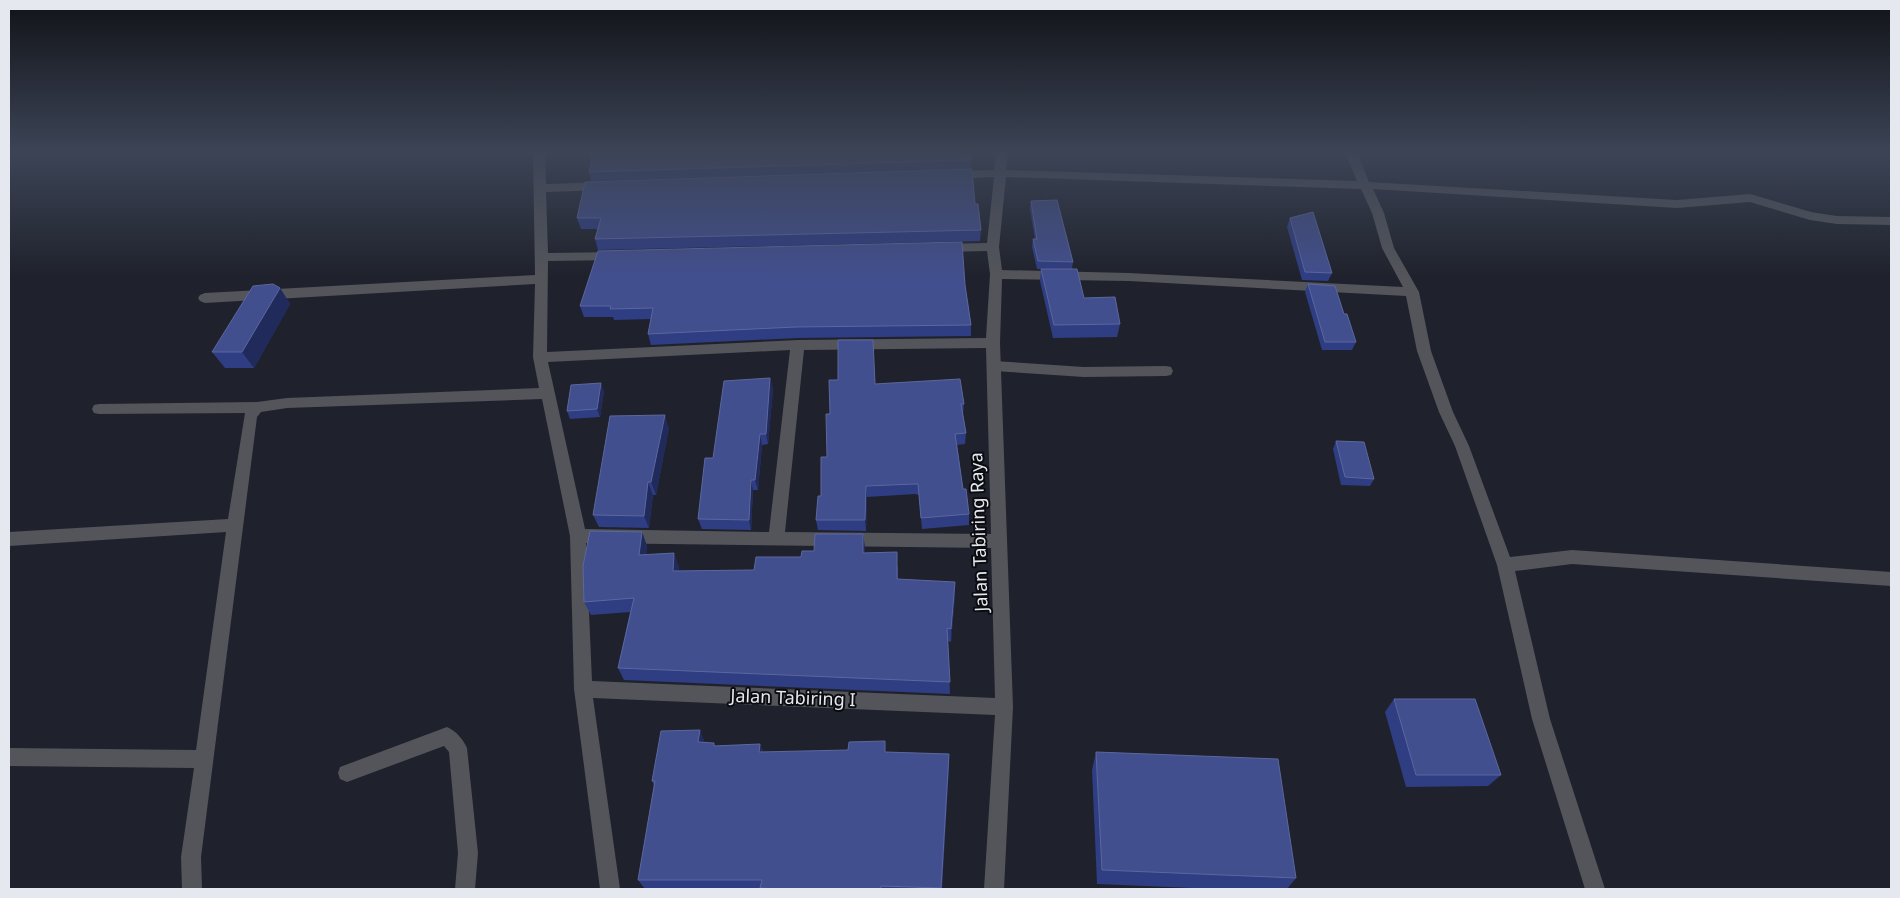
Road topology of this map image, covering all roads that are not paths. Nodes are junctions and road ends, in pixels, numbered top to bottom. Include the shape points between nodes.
1 (540, 194) edge
2 (999, 194) edge
3 (1369, 194) edge
4 (1520, 194) edge
5 (1891, 221) edge
6 (994, 247) junction
7 (925, 248) edge
8 (630, 255) edge
9 (541, 257) junction
10 (996, 274) junction
11 (542, 279) junction
12 (1412, 292) junction
13 (205, 298) dead end
14 (993, 344) junction
15 (798, 345) junction
16 (540, 357) junction
17 (994, 366) junction
18 (1166, 371) dead end
19 (546, 393) junction
20 (257, 407) junction
21 (100, 409) dead end
22 (234, 525) junction
23 (578, 536) junction
24 (776, 538) junction
25 (9, 539) edge
26 (999, 540) junction
27 (1505, 565) junction
28 (1891, 579) edge
29 (583, 689) junction
30 (1004, 707) junction
31 (9, 757) edge
32 (204, 759) junction
33 (347, 773) dead end
34 (192, 889) edge
35 (465, 889) edge
36 (610, 889) edge
37 (994, 889) edge
38 (1596, 889) edge

1 - 9 street
2 - 6 street, Jalan Tabiring Raya
3 - 12 street via 1388,248
4 - 5 street via 1677,204 1750,198 1810,216
6 - 7 street
6 - 10 street, Jalan Tabiring Raya
8 - 9 street
9 - 11 street
10 - 12 street via 1129,277
10 - 14 street, Jalan Tabiring Raya
11 - 13 street
11 - 16 street
12 - 27 street via 1424,351
14 - 15 street
14 - 17 street, Jalan Tabiring Raya
15 - 16 street
15 - 24 street
16 - 19 street
17 - 18 street via 1093,372
17 - 26 street, Jalan Tabiring Raya
19 - 20 street via 328,400
19 - 23 street
20 - 21 street
20 - 22 street via 250,416
22 - 25 street
22 - 32 street
23 - 24 street
23 - 29 street
24 - 26 street
26 - 30 street, Jalan Tabiring Raya
27 - 28 street via 1572,557
27 - 38 street via 1541,719
29 - 30 street, Jalan Tabiring I
29 - 36 street
30 - 37 street, Jalan Tabiring Raya
31 - 32 street
32 - 34 street via 191,857
33 - 35 street via 447,736 458,748 468,853

